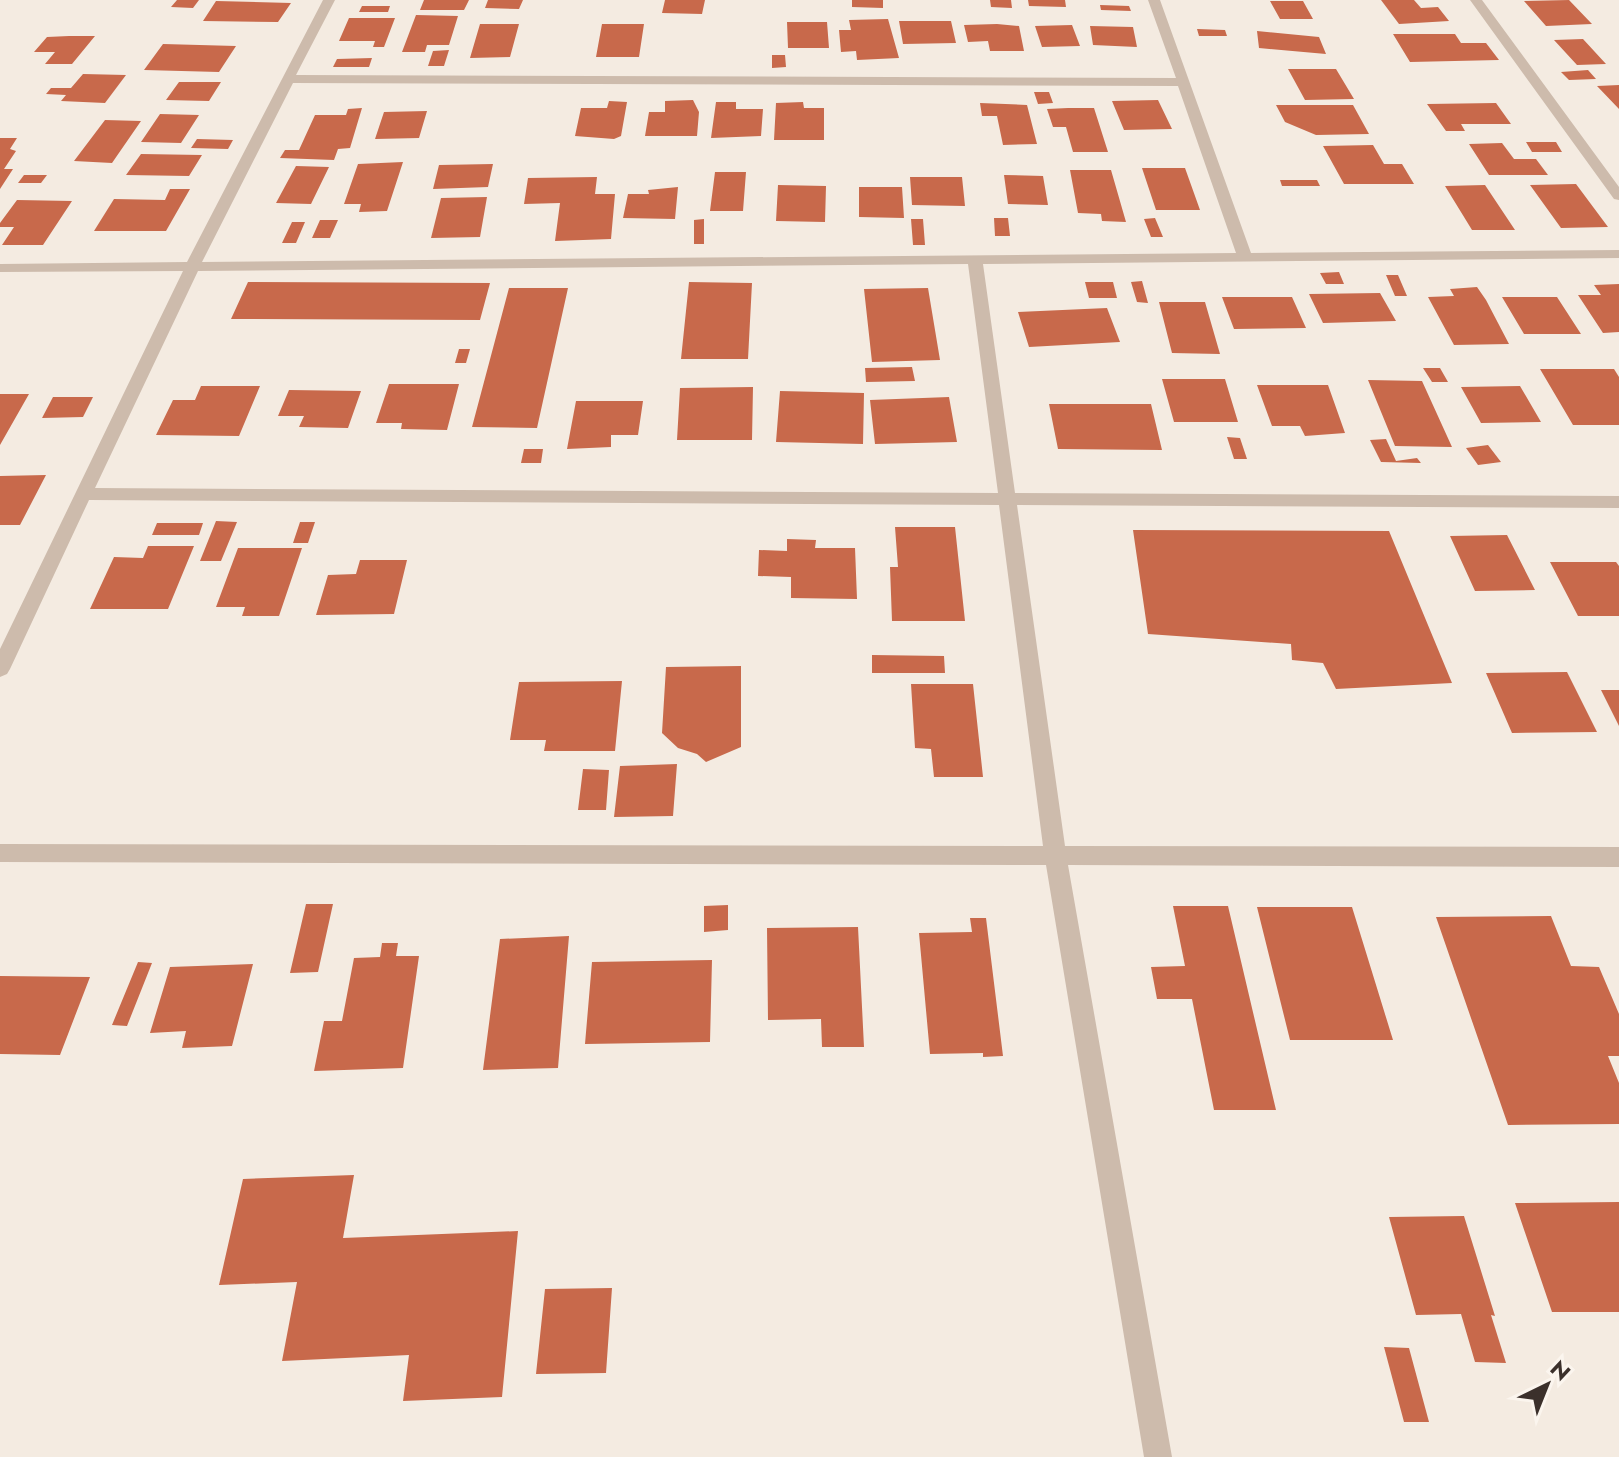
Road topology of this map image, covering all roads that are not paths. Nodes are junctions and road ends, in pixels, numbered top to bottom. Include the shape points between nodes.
1 (329, 0) edge
2 (1154, 0) edge
3 (1476, 0) edge
4 (289, 79) junction
5 (1181, 82) junction
6 (1619, 196) edge
7 (1619, 254) edge
8 (1245, 257) junction
9 (975, 259) junction
10 (192, 267) junction
11 (0, 268) edge
12 (84, 494) junction
13 (1007, 498) junction
14 (1619, 502) edge
15 (0, 669) edge
16 (0, 853) edge
17 (1055, 855) junction
18 (1619, 857) edge
19 (1158, 1457) edge

1 - 4 street
2 - 5 street
3 - 6 street
4 - 5 street
4 - 10 street
5 - 8 street
7 - 8 street
8 - 9 street
9 - 10 street
9 - 13 street
10 - 11 street
10 - 12 street
12 - 13 street
12 - 15 street
13 - 14 street
13 - 17 street
16 - 17 street
17 - 18 street
17 - 19 street

